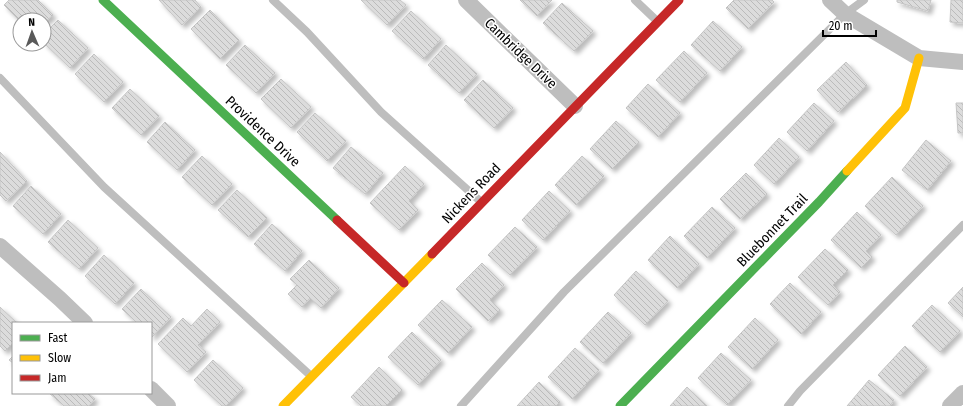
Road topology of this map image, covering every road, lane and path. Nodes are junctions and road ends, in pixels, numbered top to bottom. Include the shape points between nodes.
1 (103, 0) edge
2 (273, 0) edge
3 (466, 0) edge
4 (635, 0) edge
5 (679, 0) edge
6 (830, 0) edge
7 (864, 0) edge
8 (845, 14) junction
9 (658, 22) junction
10 (919, 58) junction
11 (963, 62) edge
12 (0, 78) edge
13 (575, 106) junction
14 (482, 203) junction
15 (963, 225) edge
16 (0, 246) edge
17 (404, 283) junction
18 (84, 322) edge
19 (312, 377) junction
20 (152, 390) edge
21 (963, 392) edge
22 (168, 406) edge
23 (283, 406) edge
24 (461, 406) edge
25 (620, 406) edge
26 (788, 406) edge
27 (950, 406) edge

1 - 17 street, Providence Drive
2 - 14 lane via 307,32 381,112
3 - 13 street, Cambridge Drive
4 - 9 lane
5 - 9 street, Nickens Road
6 - 8 street
7 - 8 lane
8 - 10 street
8 - 24 lane via 564,292
9 - 13 street, Nickens Road
10 - 11 street
10 - 25 street, Bluebonnet Trail via 905,108 819,202
12 - 19 lane via 104,187
13 - 14 street, Nickens Road
14 - 17 street, Nickens Road
15 - 26 lane
16 - 18 street
17 - 19 street, Nickens Road
19 - 23 street, Nickens Road
20 - 22 street
21 - 27 street

